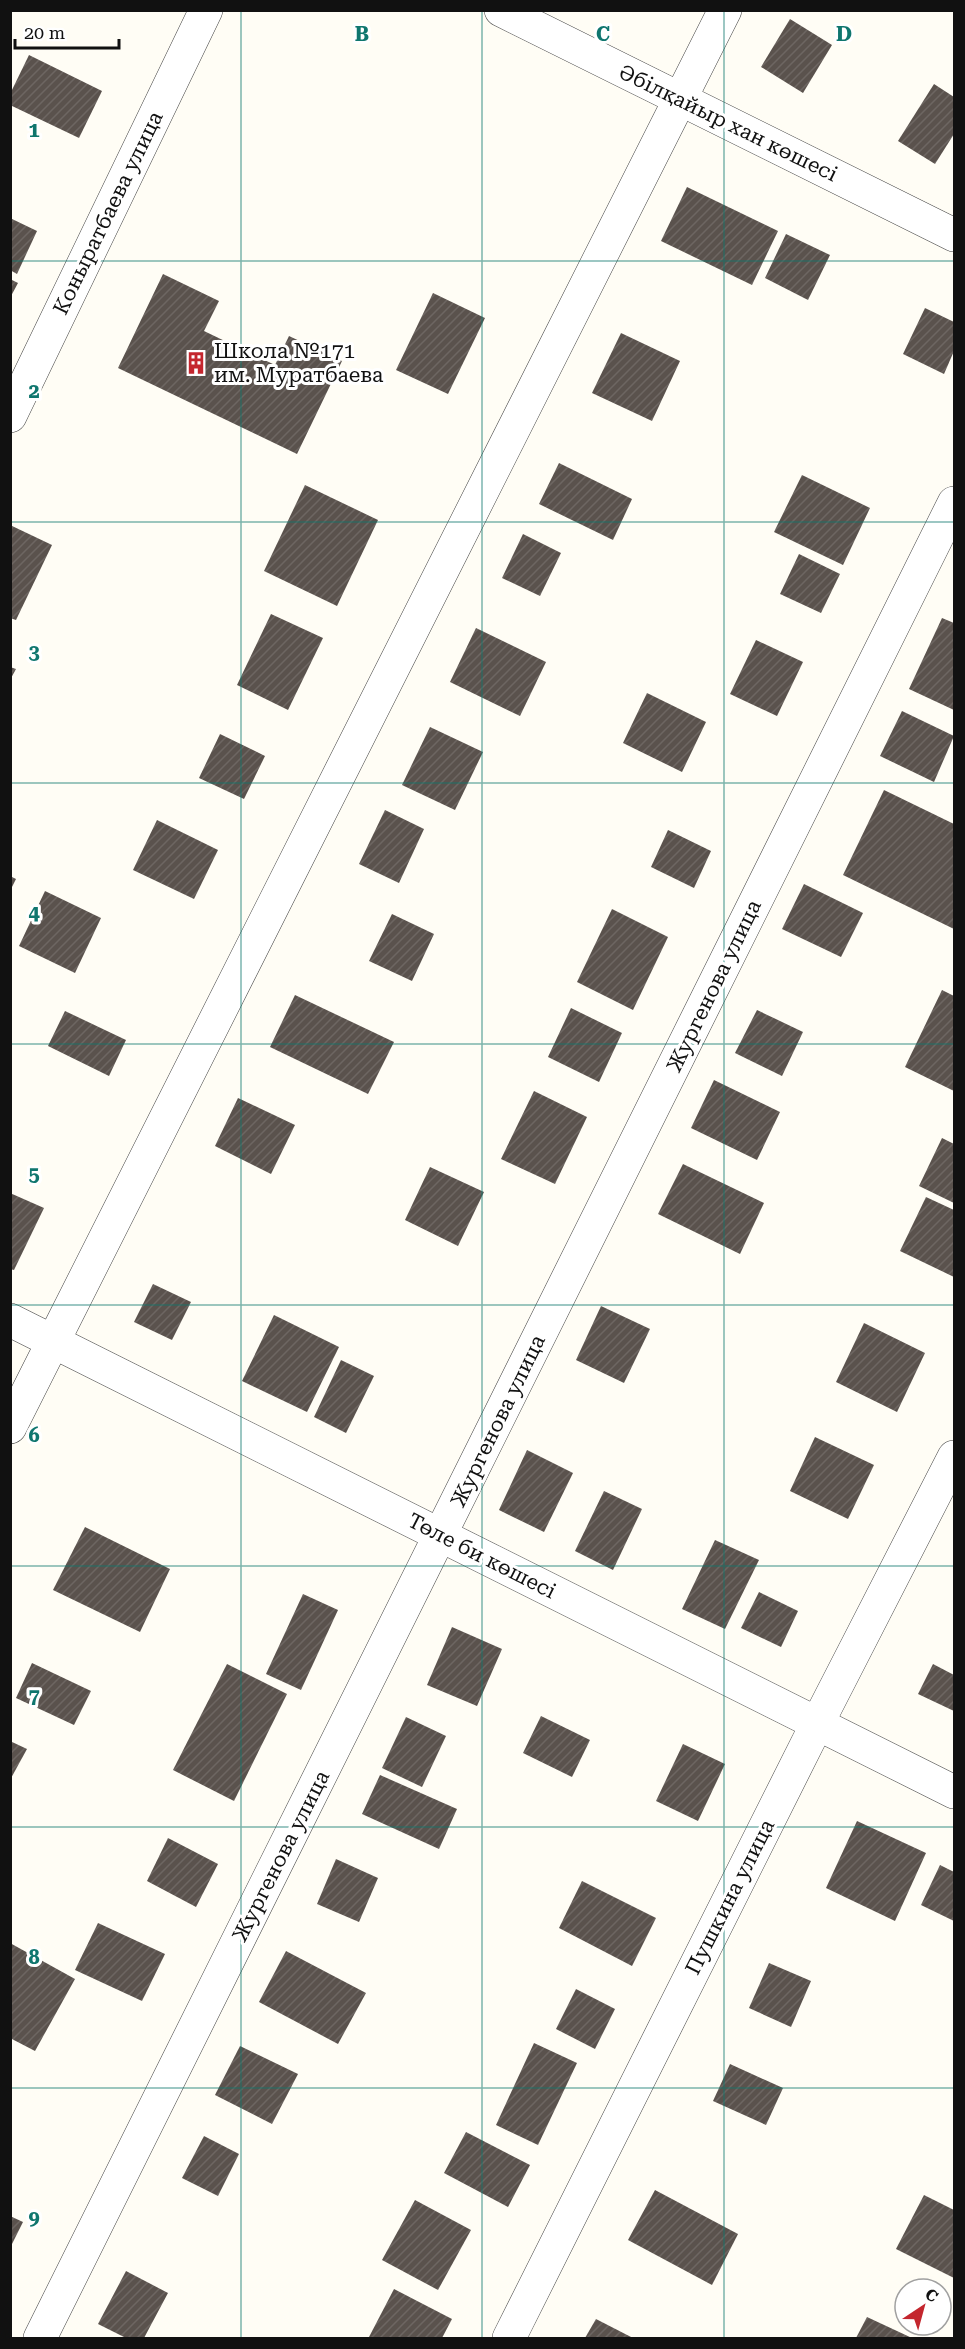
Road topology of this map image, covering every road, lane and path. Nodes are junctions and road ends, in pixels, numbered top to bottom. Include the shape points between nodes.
1 (206, 10) edge
2 (501, 10) edge
3 (725, 10) edge
4 (680, 99) junction
5 (954, 235) edge
6 (10, 416) edge
7 (954, 502) edge
8 (10, 1320) edge
9 (52, 1341) junction
10 (10, 1427) edge
11 (954, 1456) edge
12 (441, 1536) junction
13 (817, 1724) junction
14 (954, 1792) edge
15 (40, 2338) edge
16 (509, 2338) edge

1 - 6 street, Коныратбаева улица
2 - 4 street, Әбілқайыр хан көшесі
3 - 4 street
4 - 5 street, Әбілқайыр хан көшесі
4 - 9 street
7 - 12 street, Жургенова улица
8 - 9 street, Төле би көшесі
9 - 10 street
9 - 12 street, Төле би көшесі
11 - 13 street, Пушкина улица
12 - 13 street, Төле би көшесі
12 - 15 street, Жургенова улица
13 - 14 street, Төле би көшесі
13 - 16 street, Пушкина улица

